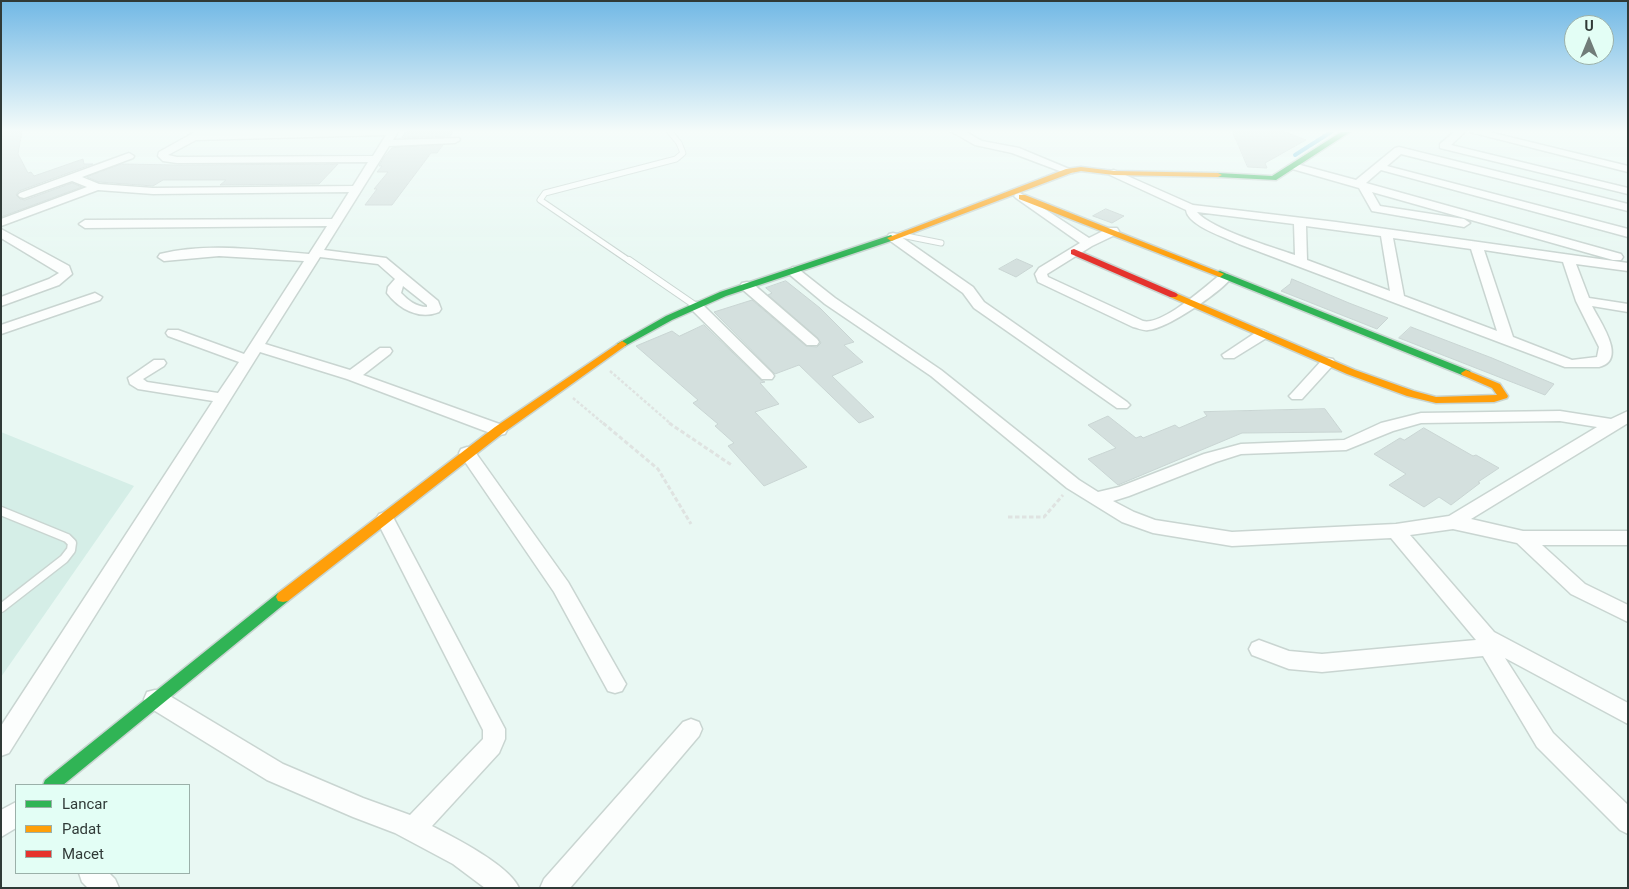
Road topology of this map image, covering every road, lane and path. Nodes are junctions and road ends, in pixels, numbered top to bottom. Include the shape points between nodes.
1 (82, 173) edge
2 (367, 173) edge
3 (621, 173) edge
4 (1064, 173) edge
5 (1115, 173) edge
6 (1189, 173) edge
7 (1281, 173) edge
8 (1320, 173) edge
9 (1373, 173) edge
10 (1399, 173) edge
11 (1492, 173) edge
12 (1556, 173) edge
13 (72, 177) junction
14 (1361, 185) junction
15 (97, 187) junction
16 (357, 189) junction
17 (1628, 191) edge
18 (1565, 192) junction
19 (24, 195) dead end
20 (1018, 195) junction
21 (1191, 208) junction
22 (1628, 208) edge
23 (336, 222) junction
24 (1, 223) edge
25 (1300, 223) junction
26 (85, 224) dead end
27 (1547, 224) junction
28 (1113, 231) junction
29 (1, 233) edge
30 (1628, 233) edge
31 (1387, 234) junction
32 (896, 236) junction
33 (941, 243) dead end
34 (1088, 243) junction
35 (1478, 246) junction
36 (1074, 252) junction
37 (314, 256) junction
38 (1617, 256) dead end
39 (164, 257) dead end
40 (1569, 260) junction
41 (1301, 262) junction
42 (1628, 267) edge
43 (793, 270) junction
44 (1226, 276) junction
45 (402, 279) dead end
46 (747, 286) junction
47 (95, 297) dead end
48 (1398, 300) junction
49 (1583, 301) junction
50 (1, 302) edge
51 (1191, 303) junction
52 (696, 306) junction
53 (1628, 308) edge
54 (1, 330) edge
55 (173, 333) dead end
56 (1263, 334) junction
57 (1507, 341) junction
58 (812, 342) dead end
59 (385, 351) dead end
60 (252, 353) junction
61 (1228, 355) dead end
62 (159, 362) dead end
63 (594, 362) junction
64 (1328, 362) junction
65 (352, 376) junction
66 (767, 376) dead end
67 (559, 386) junction
68 (1297, 396) dead end
69 (223, 398) junction
70 (1122, 405) dead end
71 (1628, 416) edge
72 (1613, 425) junction
73 (499, 430) junction
74 (467, 453) junction
75 (733, 466) dead end
76 (1073, 484) junction
77 (1096, 499) junction
78 (1, 511) edge
79 (1008, 517) dead end
80 (385, 519) junction
81 (1453, 522) junction
82 (691, 524) dead end
83 (1396, 532) junction
84 (1523, 538) junction
85 (1628, 538) edge
86 (1, 608) edge
87 (1628, 614) edge
88 (1488, 642) junction
89 (1259, 649) dead end
90 (615, 684) dead end
91 (155, 699) junction
92 (1628, 714) edge
93 (691, 729) dead end
94 (1, 746) edge
95 (52, 784) edge
96 (15, 815) edge
97 (1628, 822) edge
98 (1, 825) edge
99 (413, 828) junction
100 (92, 874) edge
101 (106, 888) edge
102 (506, 888) edge
103 (553, 888) edge

1 - 13 street
2 - 16 street
3 - 52 lane via 546,193 540,200
4 - 20 street
5 - 21 street
6 - 7 street via 1273,178
8 - 14 street
9 - 14 street
10 - 27 street
11 - 18 street
12 - 17 street
13 - 15 street
13 - 19 street
14 - 27 street
14 - 27 street via 1376,209
15 - 16 street via 153,191
15 - 24 street
16 - 23 street
18 - 22 street
18 - 27 street
20 - 28 street
20 - 32 street
20 - 34 street
21 - 25 street
21 - 41 street via 1192,215 1216,229
23 - 26 street
23 - 37 street
25 - 31 street
25 - 41 street
27 - 30 street
27 - 38 street
28 - 34 street
28 - 44 street
29 - 50 street via 65,269 66,274 54,282
31 - 35 street
31 - 48 street
32 - 33 lane
32 - 43 street
32 - 70 street via 968,290 979,305
34 - 36 street
35 - 40 street
35 - 57 street
36 - 51 street
36 - 51 street via 1043,271 1043,279 1144,326 1158,324
37 - 39 street via 182,254
37 - 45 street via 382,261
37 - 60 street
40 - 42 street
40 - 49 street
41 - 48 street
43 - 46 street
43 - 76 street via 830,301 936,373
44 - 51 street
44 - 64 street via 1480,379 1496,386 1503,396 1494,399 1425,398
46 - 52 street
46 - 58 street
47 - 54 street
48 - 57 street
49 - 53 street
49 - 57 street via 1606,347 1604,359 1599,363 1570,364
51 - 56 street
52 - 63 street via 640,332
52 - 66 street
55 - 60 street
56 - 61 street
56 - 64 street
59 - 65 street
60 - 65 street
60 - 69 street
62 - 69 street via 135,381 143,386
63 - 67 street
63 - 75 path via 631,388 661,417
64 - 68 street
65 - 73 street
67 - 73 street
67 - 82 path via 658,469
69 - 94 street
71 - 72 street
72 - 77 street via 1560,416 1421,418 1387,427 1346,446 1241,449
72 - 81 street
73 - 74 street
74 - 80 street
74 - 90 street via 561,587
76 - 77 street
76 - 79 path via 1044,517
77 - 83 street via 1128,517 1153,526 1232,539
78 - 86 lane via 67,538 72,543 64,559
80 - 91 street
80 - 99 street via 494,729 491,746
81 - 83 street
81 - 84 street
83 - 88 street
84 - 85 street
84 - 87 street via 1578,589
88 - 89 street via 1322,663 1288,660
88 - 92 street
88 - 97 street via 1545,740
91 - 95 street
91 - 99 street via 276,772
93 - 103 street
96 - 98 street
99 - 102 street via 462,855
100 - 101 street

